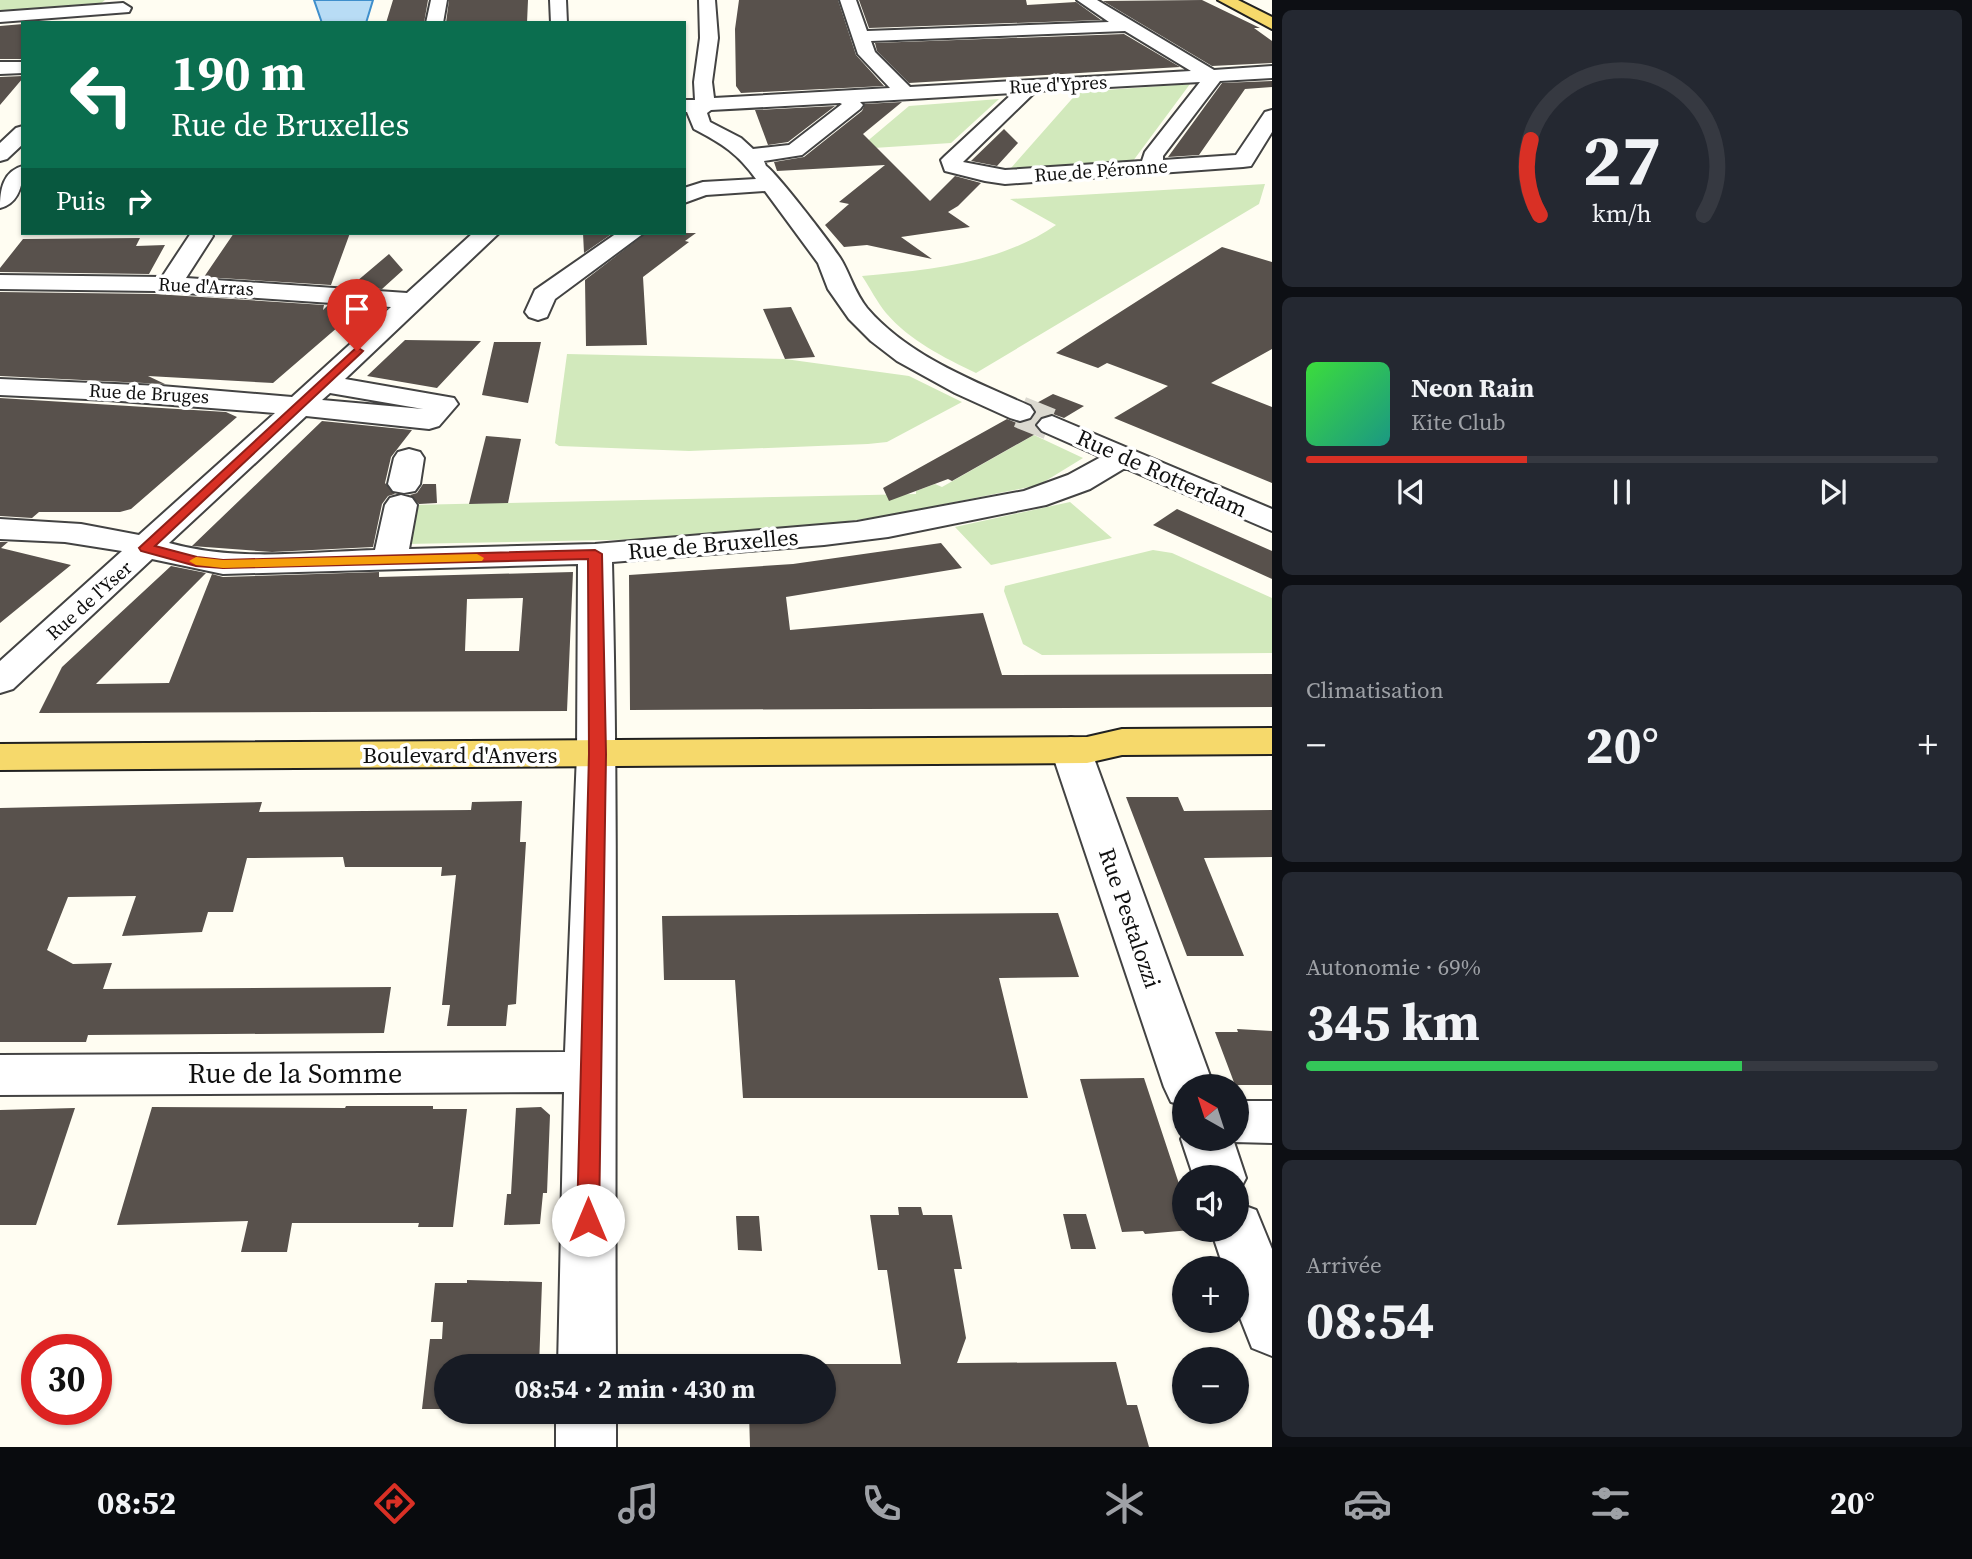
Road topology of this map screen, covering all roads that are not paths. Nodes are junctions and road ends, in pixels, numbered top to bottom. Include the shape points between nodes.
1 (439, 0) edge
2 (558, 0) edge
3 (708, 0) edge
4 (848, 0) edge
5 (1085, 0) edge
6 (1226, 0) edge
7 (126, 4) edge
8 (0, 17) edge
9 (113, 21) edge
10 (434, 21) edge
11 (559, 21) edge
12 (1272, 24) edge
13 (1129, 26) junction
14 (862, 36) junction
15 (21, 67) edge
16 (0, 68) edge
17 (1272, 72) edge
18 (1210, 75) junction
19 (1031, 86) junction
20 (906, 93) junction
21 (845, 97) junction
22 (1272, 116) edge
23 (702, 118) edge
24 (21, 134) edge
25 (687, 142) edge
26 (0, 157) edge
27 (21, 158) edge
28 (21, 159) edge
29 (1265, 159) dead end
30 (1243, 161) junction
31 (0, 165) edge
32 (1154, 167) junction
33 (759, 169) junction
34 (21, 175) edge
35 (686, 195) edge
36 (0, 201) edge
37 (485, 235) edge
38 (629, 235) edge
39 (201, 236) dead end
40 (0, 282) edge
41 (170, 284) junction
42 (411, 302) junction
43 (538, 312) dead end
44 (322, 383) junction
45 (0, 387) edge
46 (298, 405) junction
47 (1020, 412) tunnel mouth
48 (1052, 425) tunnel mouth
49 (1122, 457) junction
50 (405, 483) dead end
51 (1272, 521) edge
52 (0, 530) edge
53 (146, 548) junction
54 (391, 554) dead end
55 (595, 554) junction
56 (0, 681) edge
57 (1272, 741) edge
58 (1079, 750) junction
59 (597, 754) junction
60 (0, 757) edge
61 (1272, 760) edge
62 (589, 1072) junction
63 (1185, 1074) edge
64 (0, 1075) edge
65 (1250, 1122) edge
66 (1272, 1122) edge
67 (1242, 1242) edge
68 (1272, 1329) edge
69 (587, 1354) edge
70 (586, 1424) edge
71 (586, 1447) edge

1 - 10 street
2 - 11 street
3 - 23 street
4 - 14 street
5 - 13 street
6 - 12 main road
7 - 8 street
7 - 9 street
13 - 14 street
13 - 18 street
14 - 20 street via 867,54
15 - 16 street
17 - 18 street, Rue d'Ypres
18 - 19 street, Rue d'Ypres
18 - 32 street via 1211,80 1152,156
19 - 20 street, Rue d'Ypres
19 - 32 street, Rue de Péronne via 952,160 953,166 1005,177
20 - 21 street, Rue d'Ypres
21 - 23 street, Rue d'Ypres
21 - 33 street via 853,105 795,151
22 - 30 street
23 - 25 street
23 - 33 street
24 - 26 street
26 - 27 street
28 - 31 street
29 - 30 street, Rue de Péronne
30 - 32 street, Rue de Péronne
33 - 35 street
33 - 47 street via 831,262 835,279 854,308 880,335 919,363
34 - 36 street
37 - 42 street, Rue de l'Yser
38 - 43 street via 544,295
39 - 41 street
40 - 41 street, Rue d'Arras
41 - 42 street, Rue d'Arras
42 - 44 street, Rue de l'Yser
44 - 46 street, Rue de l'Yser
44 - 46 street, Rue de Bruges via 444,404 429,420
45 - 46 street, Rue de Bruges via 161,393
46 - 53 street, Rue de l'Yser
48 - 49 street, Rue de Rotterdam
49 - 51 street, Rue de Rotterdam
49 - 55 street, Rue de Bruxelles via 1074,487 972,512 856,532
50 - 54 street
52 - 53 street, Rue de Bruxelles via 65,533
53 - 55 street, Rue de Bruxelles via 223,564
53 - 56 street, Rue de l'Yser
55 - 59 street
57 - 58 main road, Boulevard d'Anvers via 1122,742
58 - 59 main road, Boulevard d'Anvers
58 - 61 main road, Boulevard d'Anvers via 1131,760
58 - 63 street, Rue Pestalozzi
59 - 60 main road, Boulevard d'Anvers
59 - 62 street
62 - 64 street, Rue de la Somme
62 - 69 street
65 - 66 street
67 - 68 street
70 - 71 street

